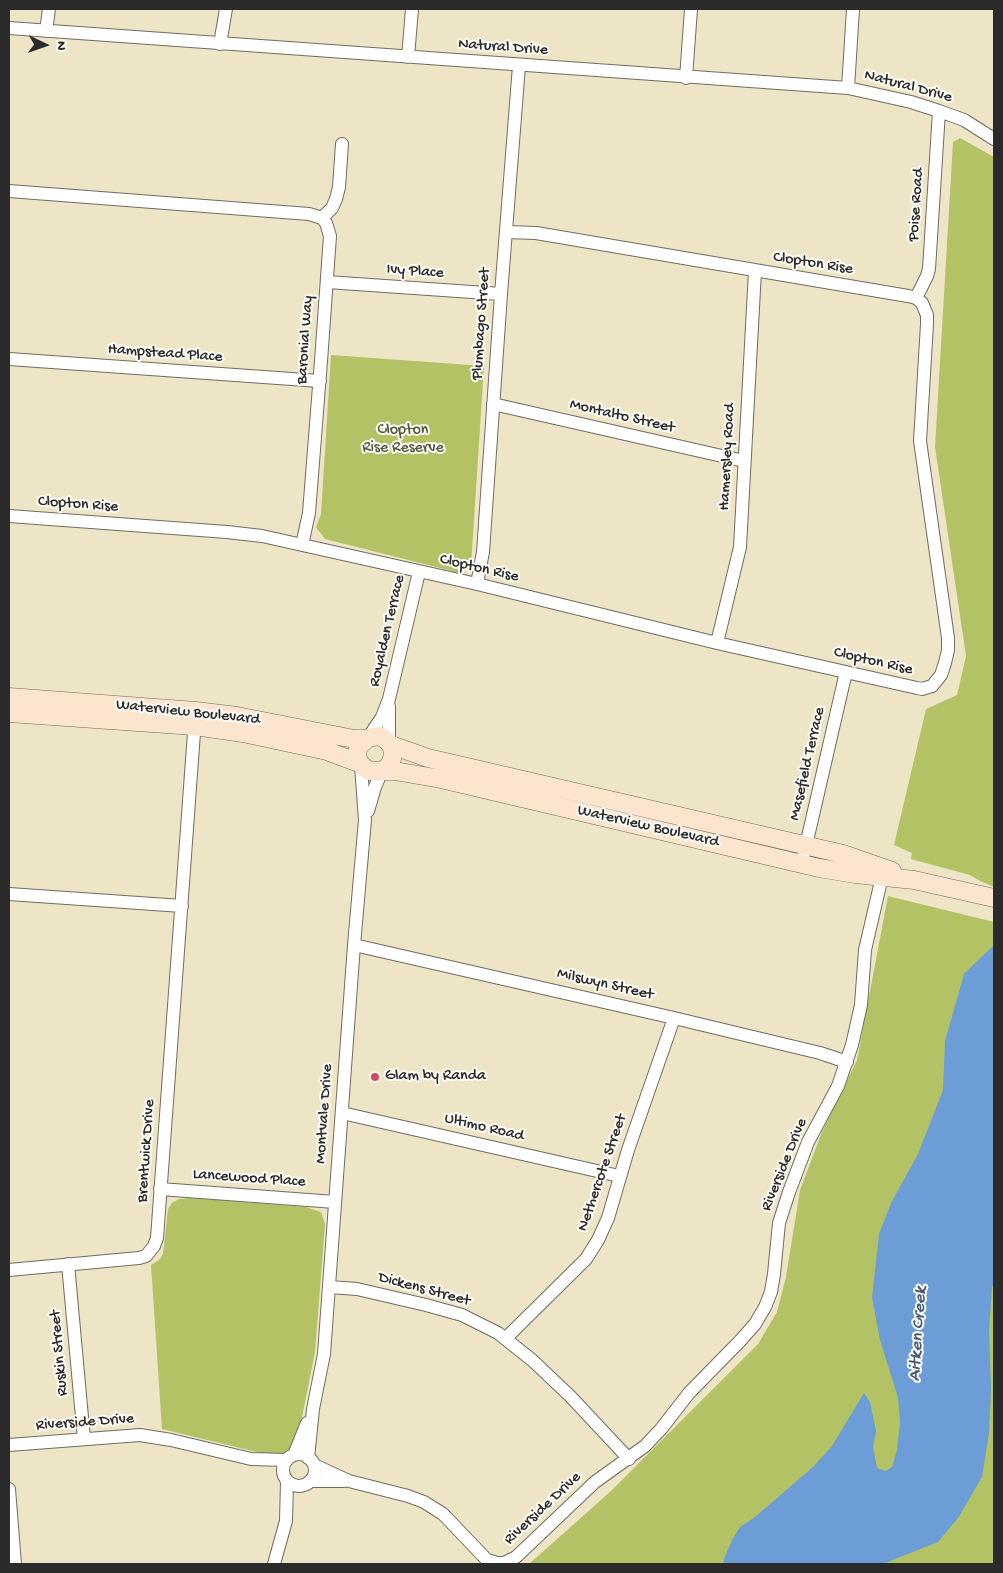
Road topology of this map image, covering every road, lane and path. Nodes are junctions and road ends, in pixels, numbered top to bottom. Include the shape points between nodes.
1 (49, 9) edge
2 (226, 9) edge
3 (412, 9) edge
4 (691, 9) edge
5 (853, 9) edge
6 (9, 28) edge
7 (46, 31) junction
8 (220, 44) junction
9 (408, 57) junction
10 (519, 66) junction
11 (686, 78) junction
12 (848, 88) junction
13 (939, 110) junction
14 (992, 132) edge
15 (342, 144) dead end
16 (9, 191) edge
17 (322, 218) junction
18 (506, 232) junction
19 (755, 271) junction
20 (327, 282) junction
21 (500, 294) junction
22 (916, 298) junction
23 (9, 358) edge
24 (320, 381) junction
25 (493, 404) junction
26 (744, 461) junction
27 (9, 516) edge
28 (302, 545) junction
29 (419, 572) junction
30 (476, 584) junction
31 (717, 643) junction
32 (846, 672) junction
33 (9, 697) edge
34 (389, 699) junction
35 (9, 713) edge
36 (195, 719) junction
37 (366, 738) junction
38 (390, 744) junction
39 (360, 764) junction
40 (383, 771) junction
41 (604, 807) junction
42 (365, 820) junction
43 (806, 845) junction
44 (802, 863) junction
45 (883, 872) junction
46 (9, 894) edge
47 (994, 898) edge
48 (182, 906) junction
49 (354, 945) junction
50 (674, 1018) junction
51 (847, 1062) junction
52 (342, 1113) junction
53 (620, 1176) junction
54 (160, 1189) junction
55 (335, 1202) junction
56 (68, 1264) junction
57 (9, 1270) edge
58 (329, 1287) junction
59 (506, 1338) junction
60 (313, 1410) junction
61 (84, 1439) junction
62 (9, 1445) edge
63 (291, 1457) junction
64 (251, 1459) junction
65 (629, 1459) junction
66 (311, 1462) junction
67 (286, 1479) junction
68 (348, 1481) junction
69 (307, 1483) junction
70 (9, 1488) edge
71 (286, 1521) junction
72 (15, 1564) edge
73 (274, 1564) edge
74 (496, 1564) edge

1 - 7 street
2 - 8 street
3 - 9 street
4 - 11 street
5 - 12 street
6 - 7 street, Natural Drive
7 - 8 street, Natural Drive
8 - 9 street, Natural Drive
9 - 10 street, Natural Drive
10 - 11 street, Natural Drive
10 - 18 street, Plumbago Street
11 - 12 street, Natural Drive
12 - 13 street, Natural Drive
13 - 14 street, Natural Drive
13 - 22 street, Poise Road via 929,269
15 - 17 street via 339,187 332,208
16 - 17 street via 309,214
17 - 20 street, Baronial Way via 330,236
18 - 19 street, Clopton Rise via 536,233
18 - 21 street, Plumbago Street
19 - 22 street, Clopton Rise
19 - 26 street, Hamersley Road
20 - 21 street, Ivy Place
20 - 24 street, Baronial Way
21 - 25 street, Plumbago Street
22 - 32 street, Clopton Rise via 927,315 920,441 948,650 941,675 928,688
23 - 24 street, Hampstead Place
24 - 28 street, Baronial Way via 310,513
25 - 26 street, Montalto Street
25 - 30 street, Plumbago Street via 483,552
26 - 31 street, Hamersley Road via 740,547
27 - 28 street, Clopton Rise via 227,532
28 - 29 street, Clopton Rise
29 - 30 street, Clopton Rise
29 - 34 street, Royalden Terrace
30 - 31 street, Clopton Rise
31 - 32 street, Clopton Rise
32 - 43 street, Masefield Terrace
33 - 36 street, Waterview Boulevard
34 - 37 street, Royalden Terrace via 382,716
34 - 38 street, Royalden Terrace
35 - 36 street, Waterview Boulevard
36 - 37 street, Waterview Boulevard via 236,716 344,737
36 - 39 street, Waterview Boulevard via 327,751
36 - 48 street, Brentwick Drive
37 - 38 street via 379,736
37 - 39 street via 358,750
38 - 40 street via 392,759
38 - 41 street, Waterview Boulevard via 428,758
39 - 40 street via 369,771
39 - 42 street, Montvale Drive
40 - 41 street, Waterview Boulevard
40 - 42 street, Montvale Drive
41 - 43 street, Waterview Boulevard
41 - 44 street, Waterview Boulevard
42 - 49 street, Montvale Drive
43 - 44 street, Masefield Terrace
43 - 45 street, Waterview Boulevard via 843,854
44 - 45 street, Waterview Boulevard via 855,874
45 - 47 street, Waterview Boulevard
45 - 51 street, Riverside Drive via 865,950 858,1025
46 - 48 street
48 - 54 street, Brentwick Drive
49 - 50 street, Milswyn Street
49 - 52 street, Montvale Drive
50 - 51 street, Milswyn Street
50 - 53 street, Nethercote Street
51 - 65 street, Riverside Drive via 808,1142 789,1192 779,1223 771,1292 765,1307 740,1341 689,1392 645,1446
52 - 53 street, Ultimo Road
52 - 55 street, Montvale Drive
53 - 59 street, Nethercote Street via 608,1218 586,1259
54 - 55 street, Lancewood Place
54 - 56 street, Brentwick Drive via 157,1238 150,1252 139,1258
55 - 58 street, Montvale Drive
56 - 57 street, Brentwick Drive
56 - 61 street, Ruskin Street
58 - 59 street, Dickens Street via 357,1289 462,1315
58 - 60 street, Montvale Drive via 324,1354
59 - 65 street via 570,1396
60 - 63 street, Montvale Drive
60 - 66 street, Montvale Drive
61 - 62 street, Riverside Drive
61 - 64 street, Riverside Drive via 151,1436
63 - 64 street, Riverside Drive
63 - 66 street via 299,1454
63 - 67 street via 284,1468
64 - 67 street, Riverside Drive
65 - 74 street, Riverside Drive via 595,1482 516,1557
66 - 68 street, Riverside Drive
66 - 69 street via 314,1474
67 - 69 street via 295,1485
67 - 71 street
68 - 69 street, Riverside Drive
68 - 74 street, Riverside Drive via 424,1502 443,1514 487,1560
69 - 71 street
70 - 72 street
71 - 73 street

